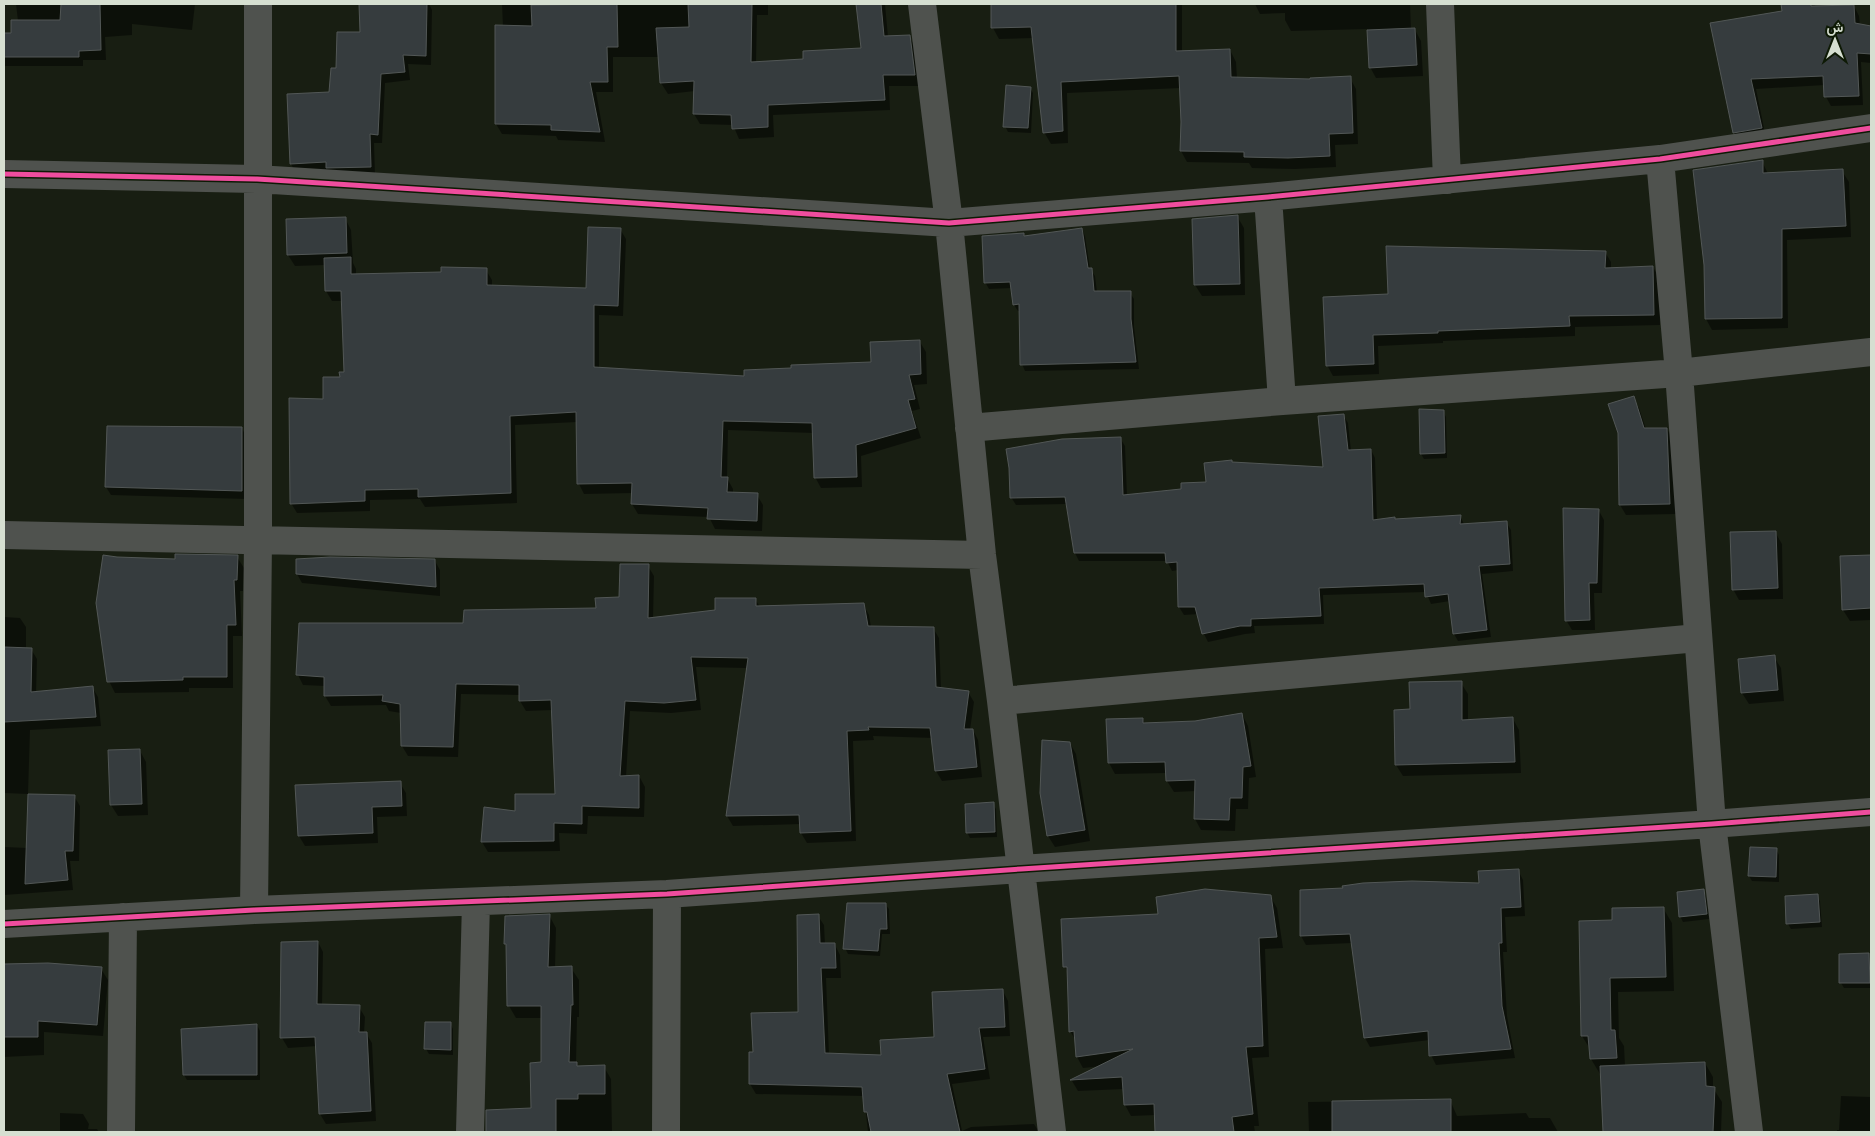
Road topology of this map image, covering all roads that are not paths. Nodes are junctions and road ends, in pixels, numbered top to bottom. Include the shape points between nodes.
1 (258, 4) edge
2 (922, 4) edge
3 (1440, 4) edge
4 (1871, 128) edge
5 (1660, 159) junction
6 (4, 174) edge
7 (257, 179) junction
8 (1447, 180) junction
9 (1268, 197) junction
10 (949, 223) junction
11 (1871, 352) edge
12 (1679, 373) junction
13 (1282, 401) junction
14 (969, 428) junction
15 (4, 535) edge
16 (258, 540) junction
17 (982, 555) junction
18 (1698, 638) junction
19 (1001, 701) junction
20 (1871, 812) edge
21 (1712, 824) junction
22 (1021, 868) junction
23 (667, 894) junction
24 (476, 902) junction
25 (254, 910) junction
26 (123, 917) junction
27 (4, 924) edge
28 (121, 1132) edge
29 (470, 1132) edge
30 (666, 1132) edge
31 (1052, 1132) edge
32 (1749, 1132) edge

1 - 7 street
2 - 10 street
3 - 8 street
4 - 5 street
5 - 8 street
5 - 12 street
6 - 7 street
7 - 10 street
7 - 16 street
8 - 9 street
9 - 10 street
9 - 13 street
10 - 14 street
11 - 12 street
12 - 13 street
12 - 18 street
13 - 14 street
14 - 17 street
15 - 16 street
16 - 17 street
16 - 25 street
17 - 19 street
18 - 19 street
18 - 21 street
19 - 22 street
20 - 21 street
21 - 22 street
21 - 32 street
22 - 23 street
22 - 31 street
23 - 24 street
23 - 30 street
24 - 25 street
24 - 29 street
25 - 26 street
26 - 27 street
26 - 28 street

